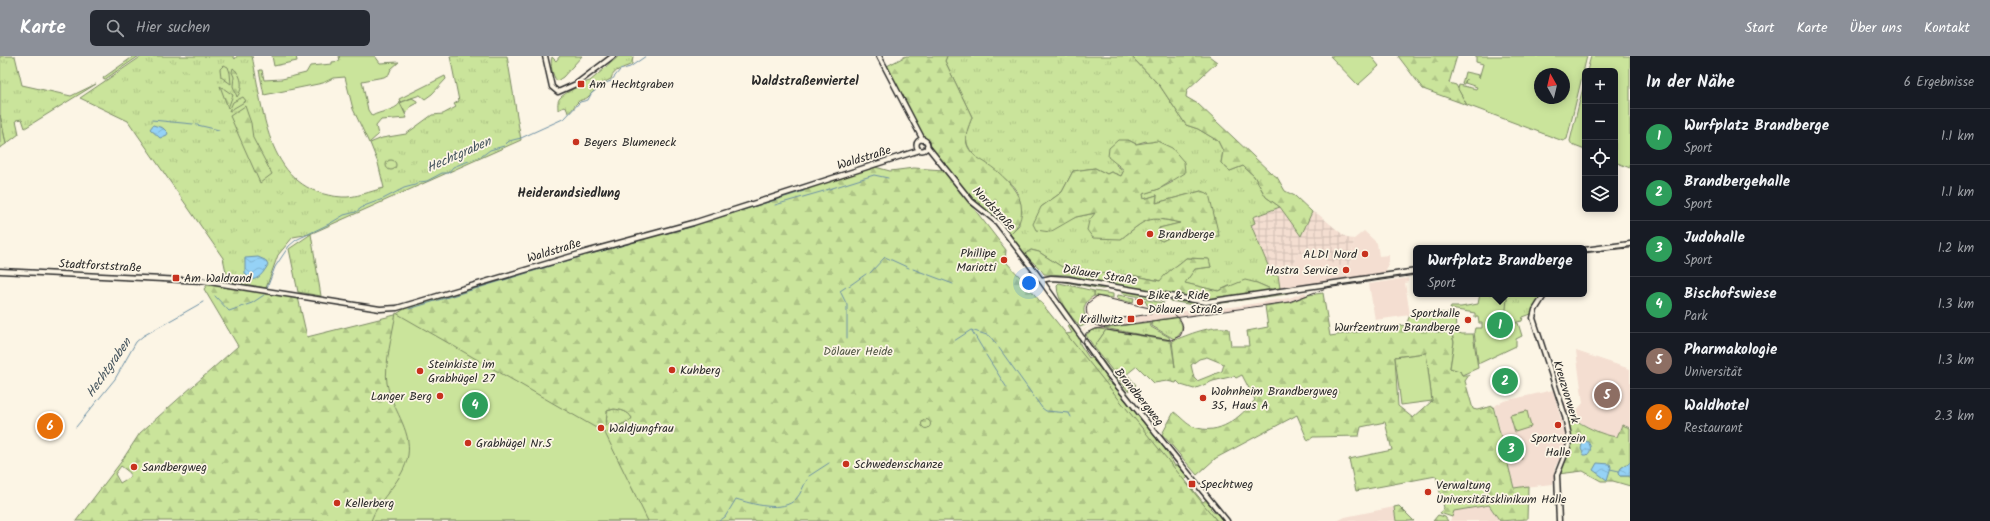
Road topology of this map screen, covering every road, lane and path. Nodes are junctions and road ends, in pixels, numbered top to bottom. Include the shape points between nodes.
1 (545, 56) edge
2 (613, 56) edge
3 (879, 56) edge
4 (921, 140) junction
5 (922, 148) junction
6 (1630, 244) edge
7 (1587, 250) edge
8 (0, 271) edge
9 (1413, 271) edge
10 (1041, 280) junction
11 (200, 281) joint
12 (1543, 297) edge
13 (1227, 521) edge
14 (1559, 521) edge

1 - 2 main road via 552,87 556,92 574,85
3 - 4 main road via 919,130
4 - 5 main road, Nordstraße via 926,142
4 - 5 main road via 916,144
5 - 10 main road, Nordstraße via 932,152 972,202 997,222
5 - 11 main road, Waldstraße via 693,223 397,308 380,309
6 - 7 main road
8 - 11 main road, Stadtforststraße
9 - 10 main road, Dölauer Straße via 1206,302 1068,279
10 - 13 main road, Brandbergweg via 1117,386
12 - 14 main road, Kreuzvorwerk via 1533,318 1568,428 1570,442 1557,475

